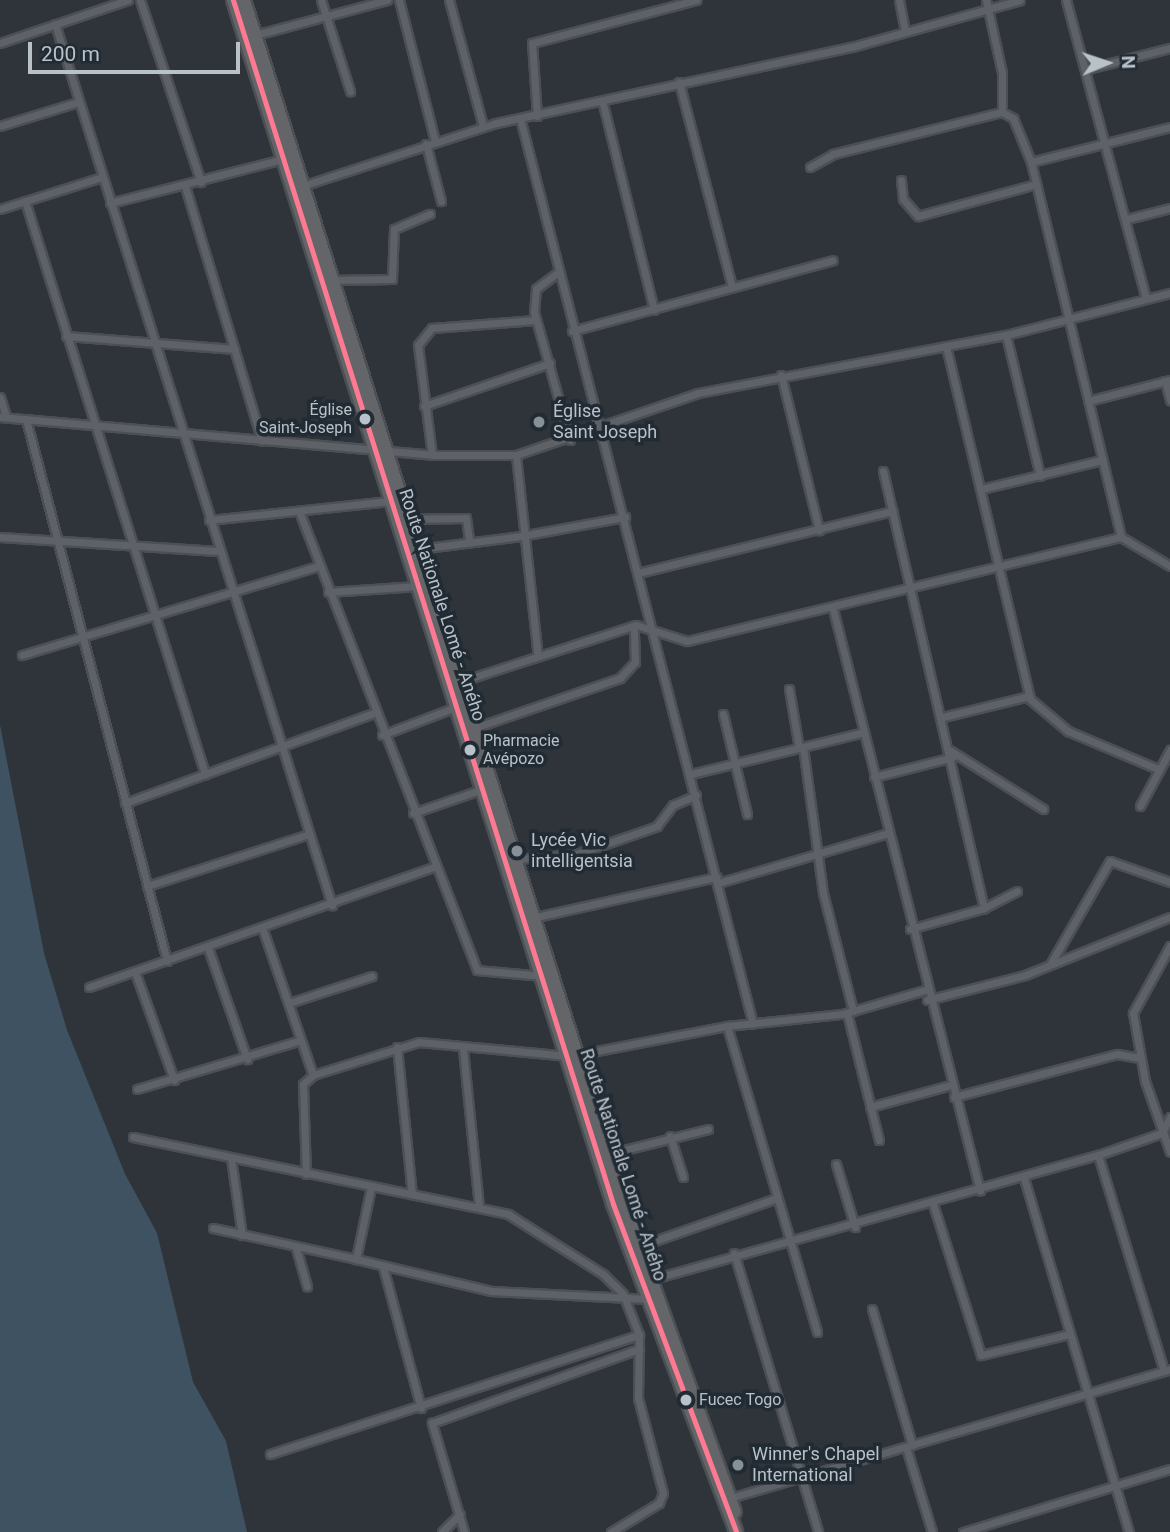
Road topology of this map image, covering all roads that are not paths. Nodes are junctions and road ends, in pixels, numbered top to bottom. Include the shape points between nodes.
1 (128, 0) edge
2 (140, 0) edge
3 (233, 0) edge
4 (244, 0) edge
5 (321, 0) edge
6 (387, 0) edge
7 (399, 0) edge
8 (449, 0) edge
9 (696, 0) edge
10 (900, 0) edge
11 (986, 0) edge
12 (1020, 0) edge
13 (1066, 0) edge
14 (989, 11) junction
15 (326, 16) junction
16 (55, 24) junction
17 (905, 31) junction
18 (255, 35) junction
19 (0, 43) edge
20 (1170, 48) edge
21 (1087, 69) junction
22 (679, 82) junction
23 (350, 91) dead end
24 (78, 102) junction
25 (603, 104) junction
26 (1002, 111) junction
27 (537, 116) junction
28 (520, 118) junction
29 (0, 126) edge
30 (483, 126) junction
31 (1170, 127) edge
32 (435, 141) junction
33 (1106, 143) junction
34 (426, 144) junction
35 (279, 160) junction
36 (1031, 162) junction
37 (810, 167) dead end
38 (102, 177) junction
39 (901, 180) dead end
40 (201, 182) junction
41 (1036, 184) junction
42 (185, 186) junction
43 (302, 186) junction
44 (25, 201) junction
45 (442, 201) dead end
46 (110, 203) junction
47 (1170, 208) edge
48 (0, 209) edge
49 (430, 214) dead end
50 (1127, 219) junction
51 (833, 260) dead end
52 (557, 273) junction
53 (332, 280) junction
54 (732, 286) junction
55 (1170, 293) edge
56 (1146, 298) junction
57 (654, 310) junction
58 (1069, 317) junction
59 (536, 320) junction
60 (572, 331) junction
61 (1006, 335) junction
62 (66, 336) junction
63 (153, 342) junction
64 (946, 346) junction
65 (234, 349) junction
66 (550, 363) junction
67 (782, 375) junction
68 (1168, 381) edge
69 (0, 397) edge
70 (1170, 400) edge
71 (1088, 401) junction
72 (424, 406) junction
73 (3, 417) edge
74 (26, 419) junction
75 (96, 425) junction
76 (597, 432) junction
77 (182, 433) junction
78 (570, 440) junction
79 (261, 441) junction
80 (371, 448) junction
81 (386, 451) junction
82 (432, 455) junction
83 (516, 455) junction
84 (1102, 460) junction
85 (883, 471) dead end
86 (1040, 476) junction
87 (981, 489) junction
88 (389, 501) junction
89 (299, 511) junction
90 (893, 511) junction
91 (625, 517) junction
92 (407, 519) junction
93 (209, 520) junction
94 (819, 530) junction
95 (521, 536) junction
96 (0, 537) edge
97 (1121, 537) junction
98 (469, 540) junction
99 (58, 541) junction
100 (133, 546) junction
101 (418, 550) junction
102 (218, 551) junction
103 (319, 566) junction
104 (1170, 566) edge
105 (1000, 570) junction
106 (642, 572) junction
107 (420, 586) junction
108 (912, 590) junction
109 (328, 592) junction
110 (231, 594) junction
111 (833, 609) junction
112 (157, 617) junction
113 (634, 626) junction
114 (655, 628) junction
115 (83, 638) junction
116 (22, 655) dead end
117 (538, 656) junction
118 (459, 682) junction
119 (789, 690) dead end
120 (1029, 696) junction
121 (456, 707) junction
122 (374, 713) junction
123 (723, 714) dead end
124 (943, 717) junction
125 (474, 728) junction
126 (864, 732) junction
127 (382, 735) junction
128 (281, 747) junction
129 (801, 747) junction
130 (1170, 750) edge
131 (952, 754) junction
132 (734, 764) junction
133 (1158, 769) junction
134 (205, 774) junction
135 (691, 774) junction
136 (874, 777) junction
137 (483, 789) junction
138 (696, 795) junction
139 (125, 803) junction
140 (1140, 806) dead end
141 (1043, 809) dead end
142 (413, 813) junction
143 (747, 814) dead end
144 (888, 833) junction
145 (309, 834) junction
146 (817, 854) junction
147 (516, 859) junction
148 (436, 866) junction
149 (718, 880) junction
150 (1170, 882) edge
151 (147, 886) junction
152 (1017, 891) dead end
153 (332, 905) junction
154 (984, 908) junction
155 (536, 917) junction
156 (1170, 917) edge
157 (910, 929) junction
158 (263, 930) junction
159 (1170, 946) edge
160 (208, 948) junction
161 (167, 961) junction
162 (1051, 962) junction
163 (135, 972) junction
164 (372, 976) dead end
165 (544, 976) junction
166 (89, 987) dead end
167 (925, 990) junction
168 (928, 1000) junction
169 (289, 1003) junction
170 (850, 1012) junction
171 (753, 1024) junction
172 (727, 1026) junction
173 (301, 1040) junction
174 (397, 1047) junction
175 (463, 1049) junction
176 (575, 1055) junction
177 (1140, 1058) junction
178 (247, 1059) junction
179 (313, 1075) junction
180 (174, 1080) junction
181 (951, 1085) junction
182 (136, 1089) dead end
183 (954, 1097) junction
184 (870, 1108) junction
185 (1170, 1118) edge
186 (708, 1129) dead end
187 (1162, 1133) junction
188 (670, 1136) junction
189 (133, 1137) dead end
190 (879, 1140) dead end
191 (612, 1153) junction
192 (1170, 1153) edge
193 (1098, 1155) junction
194 (231, 1158) junction
195 (836, 1164) dead end
196 (306, 1174) junction
197 (683, 1177) dead end
198 (1024, 1178) junction
199 (371, 1186) junction
200 (980, 1191) junction
201 (412, 1194) junction
202 (777, 1198) junction
203 (933, 1204) junction
204 (479, 1207) junction
205 (855, 1227) junction
206 (213, 1228) dead end
207 (242, 1235) junction
208 (789, 1238) junction
209 (640, 1246) junction
210 (296, 1248) junction
211 (734, 1253) junction
212 (356, 1259) junction
213 (383, 1267) junction
214 (653, 1279) junction
215 (307, 1286) dead end
216 (623, 1294) junction
217 (653, 1298) junction
218 (872, 1309) dead end
219 (817, 1332) dead end
220 (1069, 1334) junction
221 (639, 1335) junction
222 (639, 1349) junction
223 (1167, 1370) edge
224 (1088, 1396) junction
225 (421, 1408) junction
226 (909, 1446) junction
227 (270, 1454) dead end
228 (1170, 1469) edge
229 (800, 1477) junction
230 (1115, 1486) junction
231 (726, 1499) junction
232 (460, 1514) junction
233 (442, 1532) edge
234 (464, 1532) edge
235 (611, 1532) edge
236 (736, 1532) edge
237 (744, 1532) edge
238 (818, 1532) edge
239 (932, 1532) edge
240 (963, 1532) edge
241 (1129, 1532) edge

1 - 16 street
2 - 40 street
3 - 35 highway, Route Nationale Lomé - Aného
4 - 18 highway, Route Nationale Lomé - Aného
5 - 15 street
6 - 15 street
7 - 32 street
8 - 30 street
9 - 27 street via 532,43
10 - 17 street
11 - 14 street
12 - 14 street
13 - 21 street
14 - 17 street
14 - 26 street via 1002,73
15 - 18 street
15 - 23 street
16 - 19 street
16 - 24 street
17 - 22 street
18 - 43 highway, Route Nationale Lomé - Aného
20 - 21 street
21 - 33 street
22 - 25 street
22 - 54 street
24 - 29 street
24 - 38 street
25 - 27 street
25 - 57 street
26 - 36 street via 1019,127
26 - 37 street via 833,154
27 - 28 street
28 - 30 street
28 - 52 street
30 - 32 street
31 - 33 street
32 - 34 street
33 - 36 street
33 - 50 street
34 - 43 street
34 - 45 street
35 - 40 street
35 - 80 highway, Route Nationale Lomé - Aného
36 - 41 street
38 - 44 street
38 - 46 street
39 - 41 street via 903,200 918,216
40 - 42 street
41 - 58 street
42 - 46 street
42 - 65 street
43 - 53 highway, Route Nationale Lomé - Aného
44 - 48 street
44 - 62 street
46 - 63 street
47 - 50 street
49 - 53 street via 392,232 392,279
50 - 56 street
51 - 54 street
52 - 59 street via 536,289
52 - 60 street
53 - 81 highway, Route Nationale Lomé - Aného
54 - 57 street
55 - 56 street
56 - 58 street
57 - 60 street
58 - 61 street
58 - 71 street
59 - 66 street
59 - 72 street via 432,328 415,353
60 - 76 street
61 - 64 street
61 - 86 street
62 - 63 street
62 - 75 street
63 - 65 street
63 - 77 street
64 - 67 street
64 - 87 street
65 - 79 street
66 - 72 street
66 - 78 street
67 - 76 street via 698,393
67 - 94 street
68 - 70 street
68 - 71 street
69 - 73 street
71 - 84 street
72 - 82 street
73 - 74 street
74 - 75 street
74 - 99 street
75 - 77 street
75 - 100 street
76 - 78 street
76 - 91 street
77 - 79 street
77 - 93 street
78 - 83 street
79 - 80 street
80 - 81 street
80 - 88 highway, Route Nationale Lomé - Aného
81 - 82 street
81 - 92 highway, Route Nationale Lomé - Aného
82 - 83 street
83 - 95 street
84 - 86 street
84 - 97 street
85 - 90 street
86 - 87 street
87 - 105 street
88 - 89 street
88 - 107 highway, Route Nationale Lomé - Aného
89 - 93 street
89 - 103 street
90 - 94 street
90 - 108 street
91 - 95 street
91 - 106 street
92 - 98 street via 466,518
92 - 101 highway, Route Nationale Lomé - Aného
93 - 102 street
94 - 106 street
95 - 98 street
95 - 117 street
96 - 99 street
97 - 104 street
97 - 105 street
98 - 101 street
99 - 100 street
99 - 115 street
100 - 102 street
100 - 112 street
101 - 118 highway, Route Nationale Lomé - Aného
102 - 110 street
103 - 109 street
103 - 110 street
105 - 108 street
105 - 120 street
106 - 114 street
107 - 109 street
107 - 121 highway, Route Nationale Lomé - Aného
108 - 111 street
108 - 124 street
109 - 122 street
110 - 112 street
110 - 128 street
111 - 114 street via 687,641
111 - 126 street
112 - 115 street
112 - 134 street
113 - 114 street
113 - 117 street
113 - 125 street via 635,662 620,678
114 - 135 street
115 - 116 street
115 - 139 street
117 - 118 street
118 - 125 highway, Route Nationale Lomé - Aného
119 - 129 street
120 - 124 street
120 - 133 street via 1068,731
121 - 127 street
121 - 137 highway, Route Nationale Lomé - Aného
122 - 127 street
122 - 128 street
123 - 132 street
124 - 131 street
125 - 147 highway, Route Nationale Lomé - Aného
126 - 129 street
126 - 136 street
127 - 142 street
128 - 134 street
128 - 145 street
129 - 132 street
129 - 146 street
130 - 133 street
131 - 136 street
131 - 141 street
131 - 154 street
132 - 135 street
132 - 143 street
133 - 140 street
134 - 139 street
135 - 138 street
136 - 144 street
137 - 142 street
137 - 165 highway, Route Nationale Lomé - Aného
138 - 147 street via 632,835 576,854
138 - 149 street
139 - 151 street
142 - 148 street
144 - 146 street
144 - 157 street
145 - 151 street
145 - 153 street
146 - 149 street
146 - 170 street
147 - 155 highway, Route Nationale Lomé - Aného
148 - 153 street
148 - 165 street via 477,970
149 - 155 street
149 - 171 street
150 - 162 street via 1110,861
151 - 161 street
152 - 154 street
153 - 158 street
154 - 157 street
155 - 176 highway, Route Nationale Lomé - Aného
156 - 162 street
157 - 167 street
158 - 160 street
158 - 169 street
159 - 177 street via 1133,1013
160 - 161 street
160 - 178 street
161 - 163 street
162 - 168 street
163 - 166 street
163 - 180 street
164 - 169 street
165 - 176 highway, Route Nationale Lomé - Aného
167 - 168 street
167 - 170 street
168 - 181 street
169 - 173 street
170 - 171 street
170 - 184 street
171 - 172 street
172 - 176 street
172 - 202 street
173 - 178 street
173 - 179 street
174 - 175 street via 429,1043
174 - 179 street
174 - 201 street
175 - 176 street
175 - 204 street
176 - 191 highway, Route Nationale Lomé - Aného
176 - 217 highway, Route Nationale Lomé - Aného
177 - 183 street via 1117,1054
177 - 187 street
178 - 180 street
179 - 196 street via 303,1084
180 - 182 street
181 - 183 street
181 - 184 street
183 - 200 street
184 - 190 street
185 - 187 street
186 - 188 street
187 - 192 street
187 - 193 street
188 - 191 street
188 - 197 street
189 - 194 street
191 - 209 highway, Route Nationale Lomé - Aného
193 - 198 street
193 - 223 street
194 - 196 street
194 - 207 street
195 - 205 street
196 - 199 street
198 - 200 street
198 - 220 street
199 - 201 street
199 - 212 street
200 - 203 street
201 - 204 street
202 - 208 street
202 - 209 street
203 - 205 street
203 - 220 street via 981,1355
204 - 216 street via 508,1214 556,1242
205 - 208 street
206 - 207 street
207 - 210 street
208 - 211 street
208 - 219 street
209 - 214 highway, Route Nationale Lomé - Aného
210 - 212 street
210 - 215 street
211 - 214 street
211 - 229 street
212 - 213 street
213 - 216 street via 491,1291
213 - 225 street
214 - 217 highway, Route Nationale Lomé - Aného
216 - 217 street
216 - 221 street
217 - 231 highway
217 - 231 highway via 652,1313
218 - 226 street
220 - 224 street
221 - 222 street
221 - 225 street
222 - 232 street via 432,1423
222 - 235 street via 641,1418 663,1493 659,1503
223 - 224 street
224 - 226 street
224 - 230 street
225 - 227 street
226 - 229 street
226 - 239 street
228 - 230 street
229 - 231 street
229 - 238 street
230 - 240 street
230 - 241 street
231 - 236 highway
231 - 237 highway
232 - 233 street
232 - 234 street

